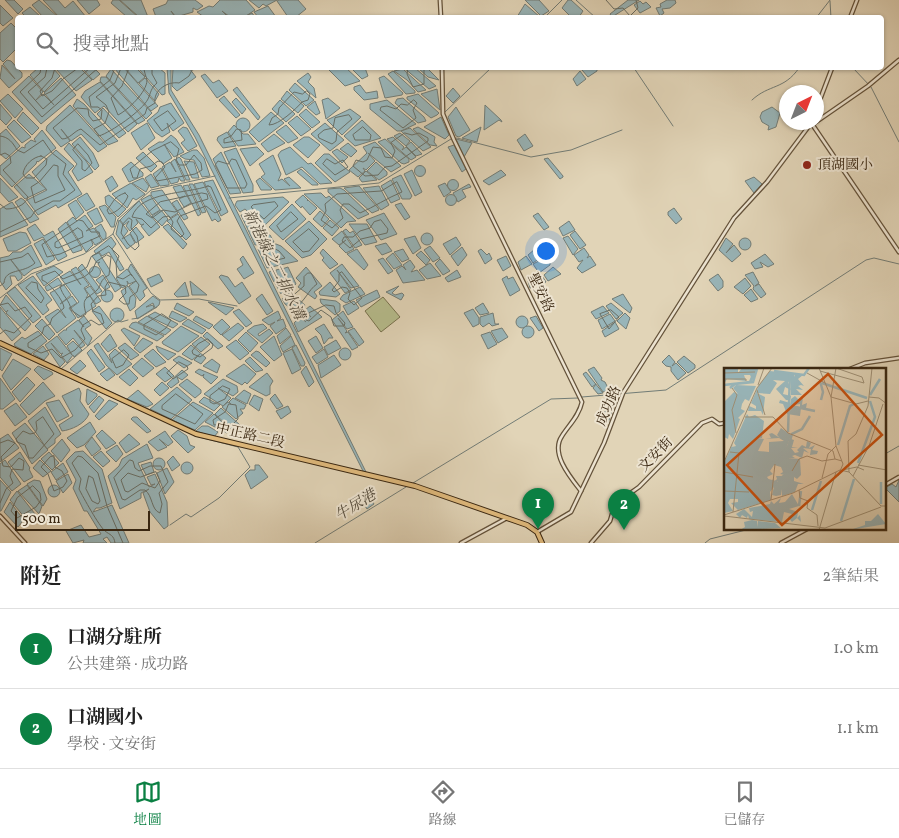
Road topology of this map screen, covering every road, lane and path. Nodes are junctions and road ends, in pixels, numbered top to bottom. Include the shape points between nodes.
1 (440, 0) edge
2 (857, 0) edge
3 (440, 15) edge
4 (851, 15) edge
5 (899, 60) edge
6 (442, 70) edge
7 (831, 70) edge
8 (824, 89) edge
9 (824, 116) edge
10 (808, 130) edge
11 (819, 130) edge
12 (899, 252) edge
13 (0, 343) edge
14 (899, 358) edge
15 (852, 368) edge
16 (724, 422) edge
17 (898, 477) edge
18 (886, 484) edge
19 (581, 491) junction
20 (0, 516) edge
21 (508, 518) junction
22 (804, 530) edge
23 (538, 532) junction
24 (25, 543) edge
25 (460, 543) edge
26 (542, 543) edge
27 (591, 543) edge
28 (781, 543) edge

1 - 3 street
2 - 4 street
5 - 9 street, 成功路
6 - 19 street, 聖安路 via 443,114 582,402 570,428 561,437 558,450 559,457
7 - 8 street
10 - 19 street, 成功路 via 734,218 622,394 607,436
11 - 12 street
13 - 21 main road, 中正路二段 via 196,434 415,486
14 - 15 street
16 - 27 street, 文安街 via 719,424 712,418 702,423 639,487 615,504 610,522
17 - 18 street
19 - 23 street, 成功路 via 569,515
20 - 24 street
21 - 23 main road, 中正路二段
21 - 25 street
22 - 28 street
23 - 26 main road

